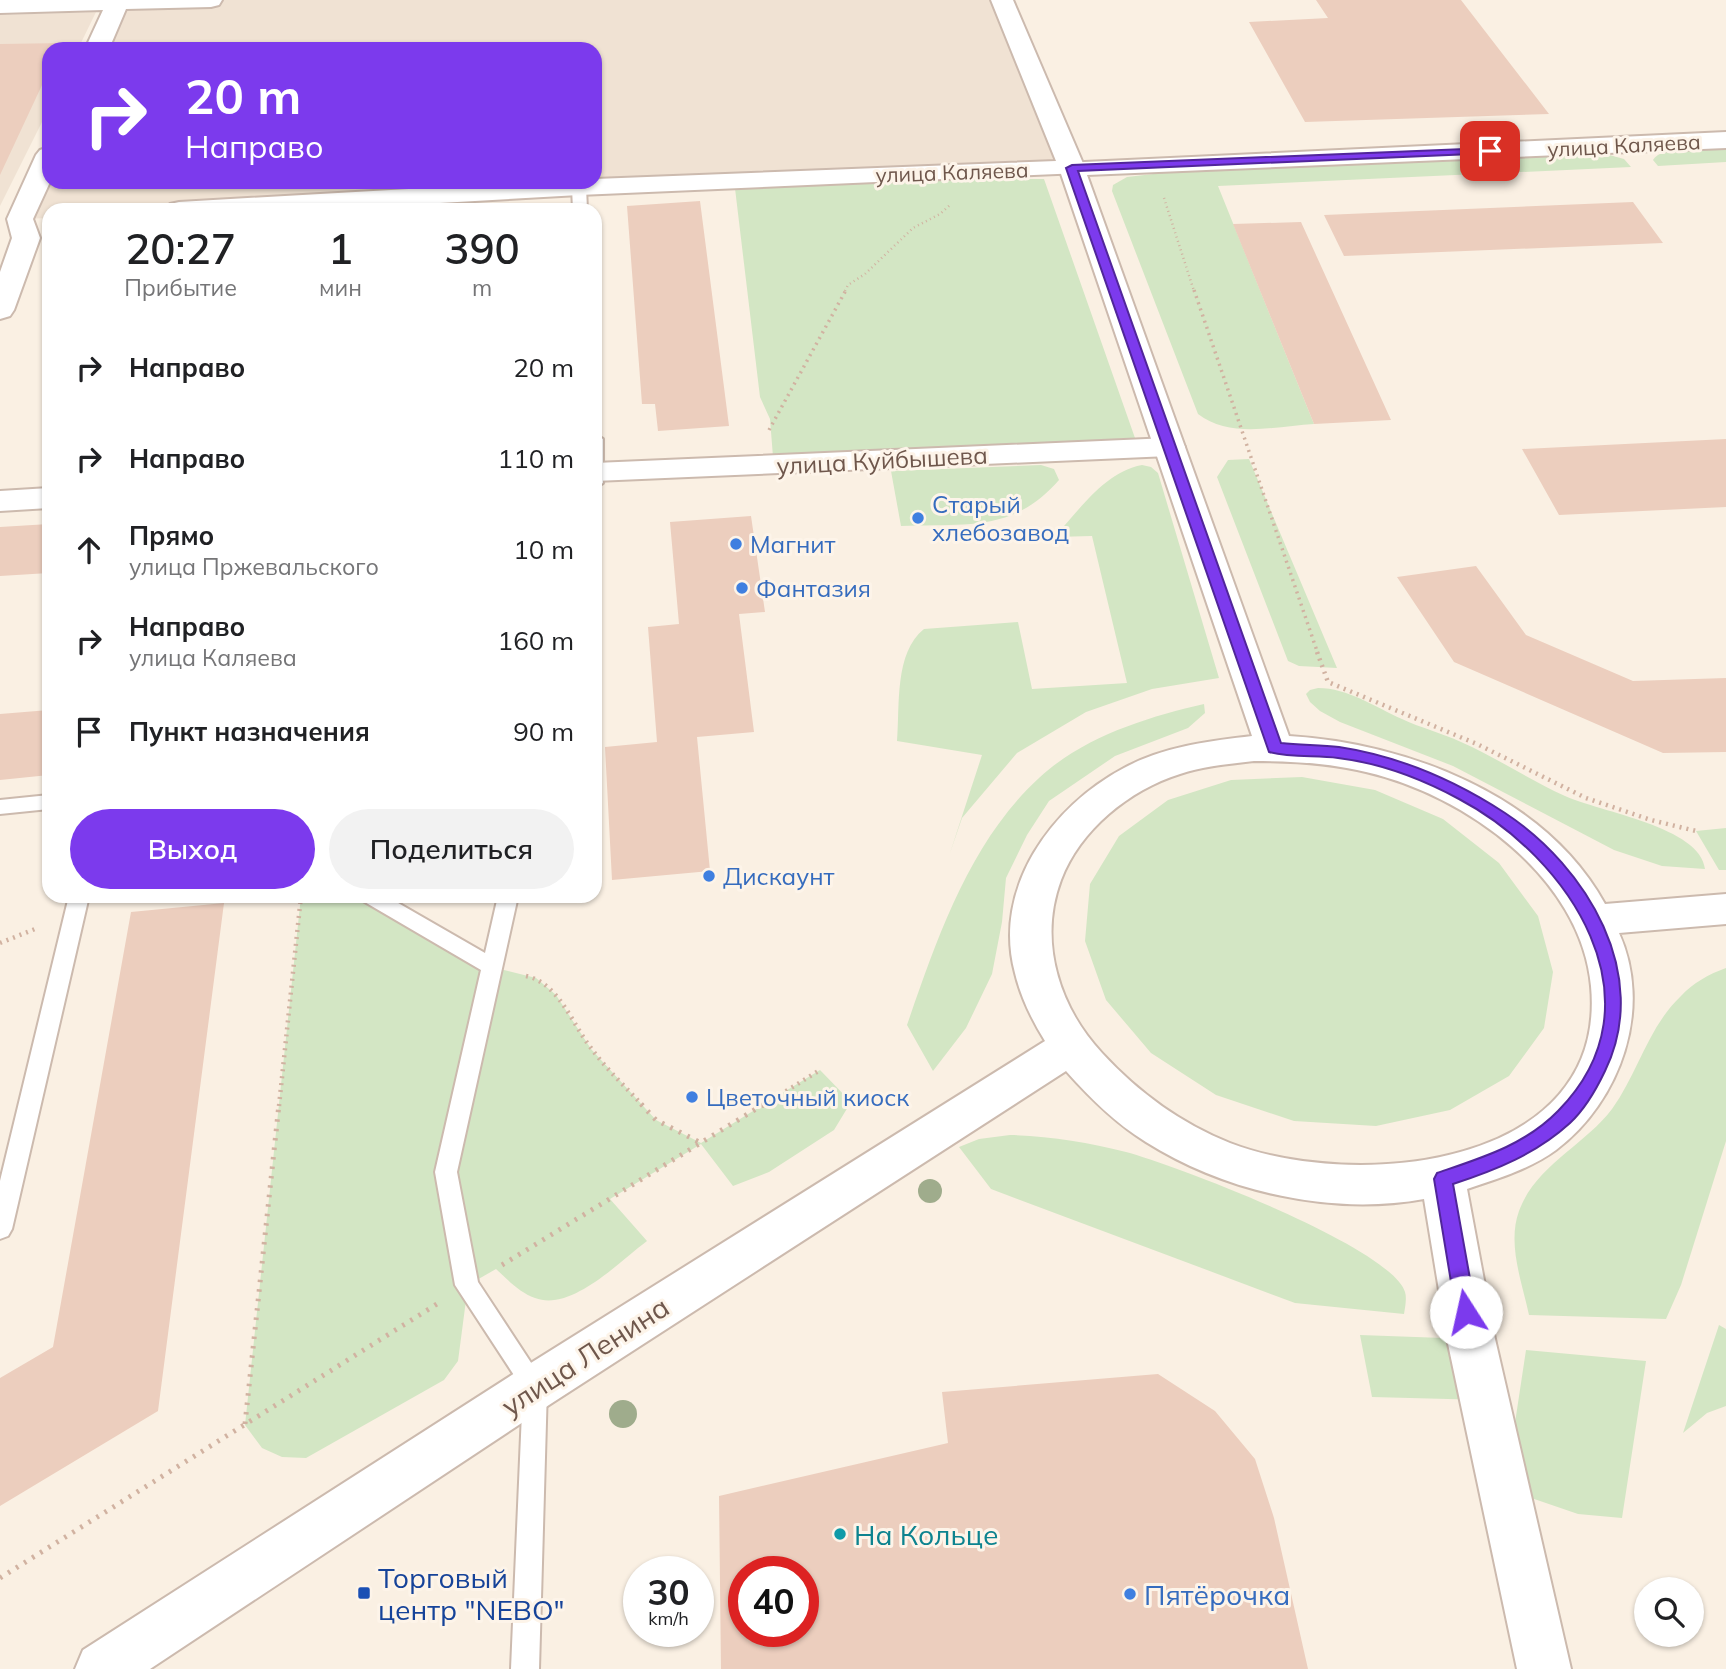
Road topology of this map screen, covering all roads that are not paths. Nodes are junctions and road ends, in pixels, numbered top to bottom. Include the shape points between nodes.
1 (211, 0) edge
2 (1002, 0) edge
3 (119, 1) edge
4 (0, 6) edge
5 (100, 42) edge
6 (1726, 140) edge
7 (42, 167) edge
8 (1072, 168) junction
9 (579, 198) edge
10 (412, 203) edge
11 (42, 218) edge
12 (10, 220) edge
13 (0, 310) edge
14 (1170, 447) junction
15 (602, 476) edge
16 (42, 498) edge
17 (0, 501) edge
18 (1275, 748) junction
19 (42, 803) edge
20 (0, 807) edge
21 (77, 903) edge
22 (382, 903) edge
23 (506, 903) edge
24 (1726, 909) edge
25 (1592, 920) junction
26 (492, 967) junction
27 (1070, 1047) junction
28 (1443, 1179) junction
29 (0, 1229) edge
30 (535, 1387) junction
31 (102, 1669) edge
32 (525, 1669) edge
33 (1544, 1669) edge

1 - 3 street
2 - 8 street
3 - 4 street
3 - 5 street
6 - 8 street, улица Каляева
7 - 12 street
8 - 9 street, улица Каляева via 973,170
8 - 14 street
9 - 10 street, улица Каляева
11 - 12 street
12 - 13 street via 26,239
14 - 15 street, улица Куйбышева
14 - 18 street
16 - 17 street
18 - 25 street via 1339,753 1383,763 1465,795 1536,846 1564,876
18 - 27 street via 1213,753 1139,775 1080,816 1058,842 1035,893 1030,937 1035,973 1048,1010
19 - 20 lane
21 - 29 lane
22 - 26 lane
23 - 26 lane
24 - 25 street
25 - 28 street via 1604,944 1613,1017 1605,1052 1589,1086 1564,1117 1531,1143 1490,1164
26 - 30 lane via 446,1172 467,1285
27 - 28 street via 1138,1114 1231,1162 1338,1186 1392,1186
27 - 30 street, улица Ленина
28 - 33 street via 1471,1339
30 - 31 street, улица Ленина
30 - 32 lane

